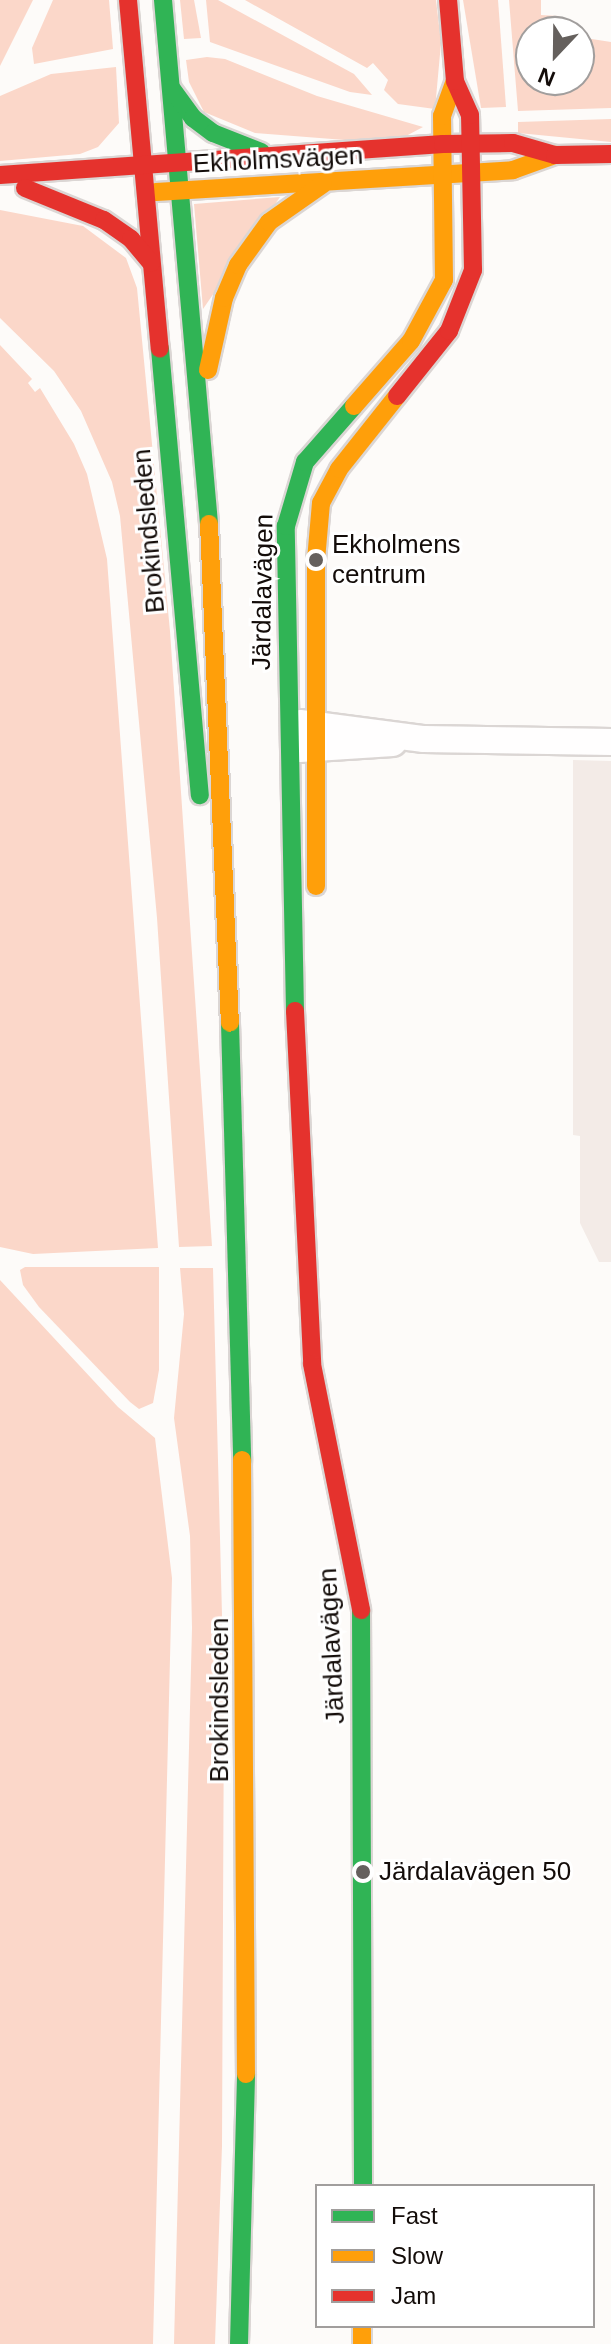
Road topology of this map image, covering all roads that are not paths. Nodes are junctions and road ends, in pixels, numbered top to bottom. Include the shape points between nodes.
1 (128, 0) edge
2 (163, 0) edge
3 (448, 0) edge
4 (455, 81) junction
5 (172, 89) junction
6 (472, 143) junction
7 (443, 144) junction
8 (611, 154) edge
9 (555, 155) junction
10 (274, 156) junction
11 (179, 163) junction
12 (142, 165) junction
13 (474, 173) junction
14 (0, 175) edge
15 (444, 175) junction
16 (323, 183) junction
17 (0, 185) edge
18 (25, 188) junction
19 (87, 190) dead end
20 (138, 191) junction
21 (181, 192) junction
22 (151, 263) junction
23 (201, 407) junction
24 (289, 735) junction
25 (317, 737) junction
26 (611, 742) edge
27 (316, 905) dead end
28 (315, 1006) dead end
29 (227, 1057) junction
30 (304, 1109) junction
31 (363, 2184) edge
32 (239, 2344) edge

1 - 12 street, Brokindsleden
2 - 5 street, Brokindsleden
3 - 4 street, Järdalavägen
4 - 6 street, Järdalavägen via 470,115
4 - 7 street, Järdalavägen via 442,116
5 - 10 street via 193,118 213,133
5 - 11 street, Brokindsleden
6 - 7 street, Ekholmsvägen
6 - 9 street, Ekholmsvägen via 513,143
6 - 13 street, Järdalavägen
7 - 10 street, Ekholmsvägen
7 - 15 street, Järdalavägen
8 - 9 street, Ekholmsvägen
9 - 13 street, Ekholmsvägen via 513,170
10 - 11 street, Ekholmsvägen
11 - 12 street, Ekholmsvägen
11 - 21 street, Brokindsleden
12 - 14 street, Ekholmsvägen
12 - 20 street, Brokindsleden
13 - 15 street, Ekholmsvägen
13 - 25 street, Järdalavägen via 473,270 459,314 339,469 321,503 316,560
15 - 16 street, Ekholmsvägen
15 - 24 street, Järdalavägen via 447,260 437,296 411,341 317,444 292,493 286,526
16 - 21 street, Ekholmsvägen
16 - 23 street via 269,222 238,265 215,330
17 - 18 street
18 - 19 street
18 - 22 street via 104,220 131,239
20 - 21 street, Ekholmsvägen
20 - 22 street, Brokindsleden
21 - 23 street, Brokindsleden
22 - 29 street, Brokindsleden
23 - 29 street, Brokindsleden via 219,683
24 - 25 street
24 - 30 street, Järdalavägen via 294,991
25 - 26 street
25 - 27 street, Järdalavägen
28 - 30 street, Järdalavägen
29 - 32 street, Brokindsleden via 246,1607 246,2125
30 - 31 street, Järdalavägen via 313,1377 361,1605

